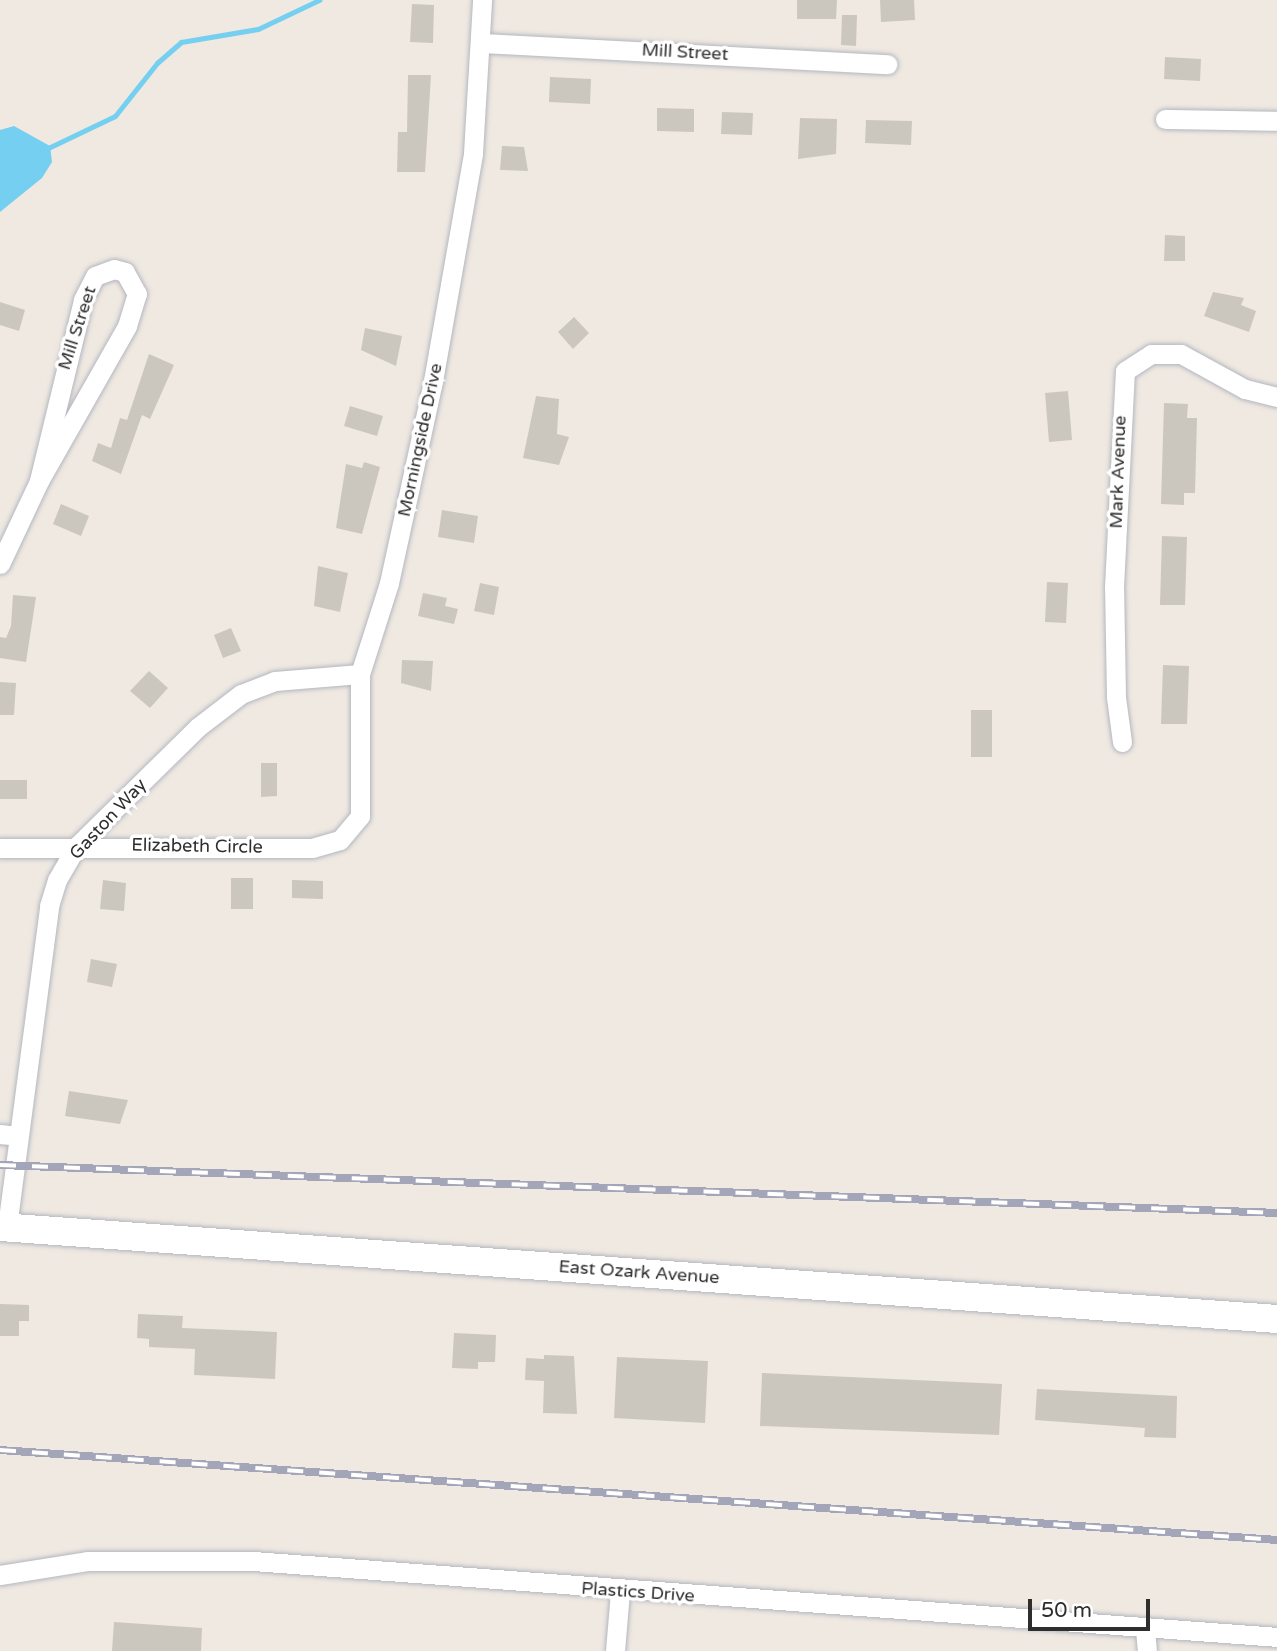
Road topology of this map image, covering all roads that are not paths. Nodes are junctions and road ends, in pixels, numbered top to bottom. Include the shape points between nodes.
1 (482, 0) edge
2 (482, 43) junction
3 (887, 64) dead end
4 (1165, 119) dead end
5 (1277, 121) edge
6 (1277, 397) edge
7 (39, 481) junction
8 (0, 564) edge
9 (360, 674) junction
10 (1122, 742) dead end
11 (77, 846) junction
12 (0, 848) edge
13 (312, 848) joint
14 (9, 1135) edge
15 (3, 1227) edge
16 (1277, 1318) edge
17 (0, 1575) edge
18 (620, 1591) junction
19 (1145, 1629) junction
20 (1277, 1637) edge
21 (615, 1651) edge
22 (1147, 1651) edge

1 - 2 street, Morningside Drive
2 - 3 street, Mill Street
2 - 9 street, Morningside Drive via 473,153 430,394 376,635
4 - 5 street
6 - 10 street, Mark Avenue via 1245,389 1181,354 1151,354 1125,371 1114,587 1116,697
7 - 7 street, Mill Street via 127,326 137,294 125,272 114,269 95,276 83,300
7 - 8 street, Mill Street
9 - 11 street, Gaston Way via 275,681 241,694 198,727
9 - 13 street, Morningside Drive via 363,805 340,840
11 - 12 street, Elizabeth Circle via 60,851
11 - 13 street, Elizabeth Circle
11 - 14 street, Gaston Way via 57,880 49,906
14 - 15 street, Gaston Way
15 - 16 main road, East Ozark Avenue
17 - 18 street, Plastics Drive via 86,1561 253,1561
18 - 19 street, Plastics Drive
18 - 21 street
19 - 20 street, Plastics Drive
19 - 22 street

